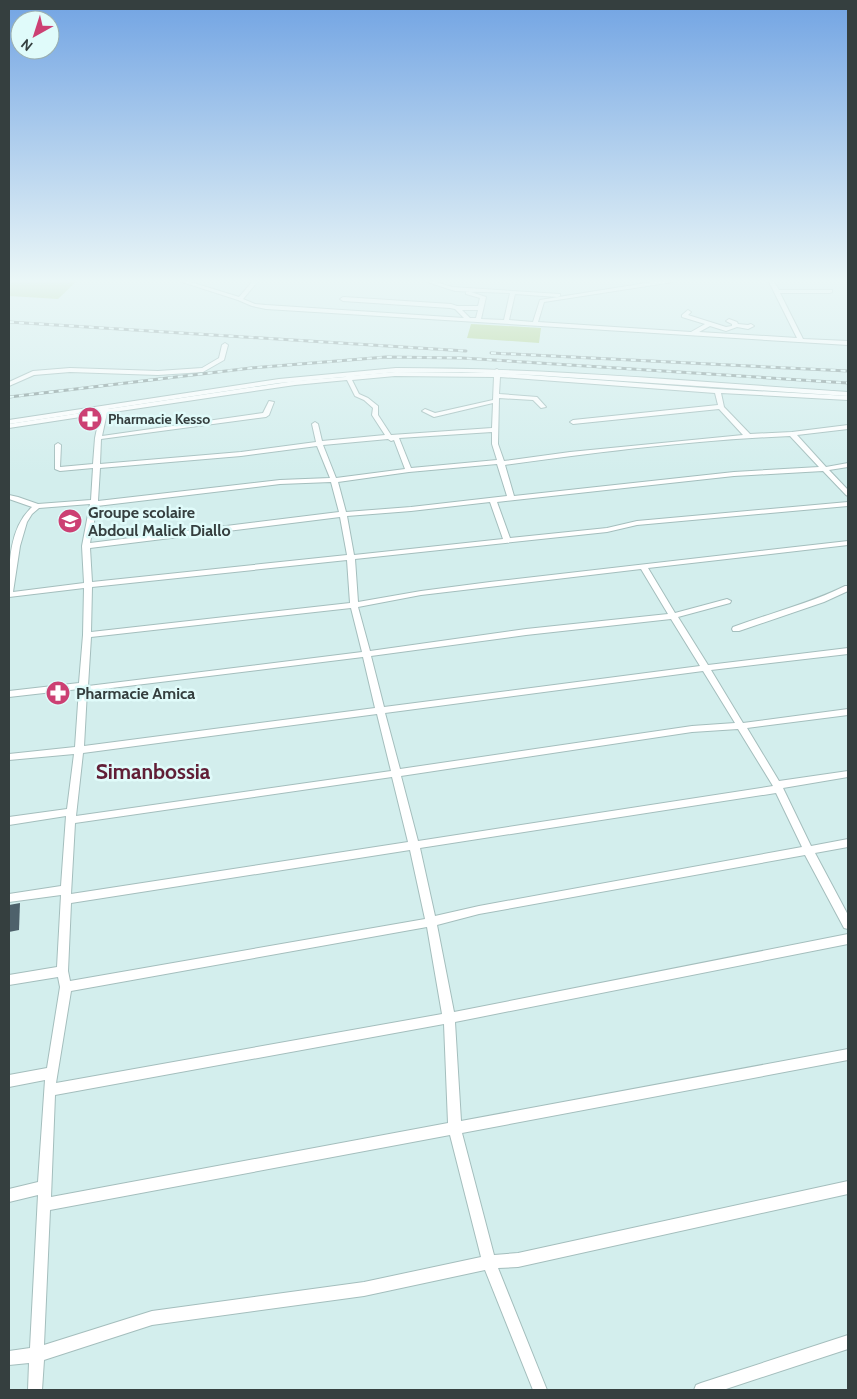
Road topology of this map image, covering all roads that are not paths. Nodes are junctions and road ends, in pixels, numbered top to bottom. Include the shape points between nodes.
1 (225, 345) dead end
2 (497, 373) junction
3 (348, 377) junction
4 (607, 380) junction
5 (9, 384) edge
6 (718, 392) junction
7 (848, 392) edge
8 (496, 398) junction
9 (848, 398) edge
10 (271, 402) dead end
11 (543, 406) dead end
12 (721, 407) junction
13 (105, 409) junction
14 (425, 411) dead end
15 (9, 417) edge
16 (9, 422) edge
17 (573, 422) dead end
18 (316, 424) dead end
19 (9, 426) edge
20 (848, 427) edge
21 (496, 430) junction
22 (792, 434) junction
23 (748, 436) junction
24 (98, 438) junction
25 (393, 438) junction
26 (319, 443) junction
27 (58, 445) dead end
28 (500, 463) junction
29 (848, 465) edge
30 (96, 466) junction
31 (823, 469) junction
32 (409, 470) junction
33 (334, 480) junction
34 (848, 494) edge
35 (9, 497) edge
36 (512, 497) junction
37 (492, 500) junction
38 (94, 503) junction
39 (848, 504) edge
40 (37, 506) junction
41 (343, 514) junction
42 (506, 541) junction
43 (848, 543) edge
44 (86, 546) junction
45 (351, 557) junction
46 (643, 566) junction
47 (88, 584) junction
48 (848, 588) edge
49 (9, 594) edge
50 (727, 601) dead end
51 (354, 606) junction
52 (672, 616) junction
53 (736, 628) dead end
54 (87, 635) junction
55 (848, 651) edge
56 (366, 654) junction
57 (704, 668) junction
58 (84, 687) junction
59 (9, 694) edge
60 (381, 711) junction
61 (848, 712) edge
62 (741, 726) junction
63 (79, 750) junction
64 (9, 757) edge
65 (396, 773) junction
66 (848, 774) edge
67 (778, 787) junction
68 (71, 816) junction
69 (9, 821) edge
70 (848, 843) edge
71 (414, 845) junction
72 (808, 850) junction
73 (66, 894) junction
74 (9, 898) edge
75 (431, 922) junction
76 (848, 925) edge
77 (848, 939) edge
78 (62, 971) junction
79 (9, 980) edge
80 (66, 987) junction
81 (449, 1018) junction
82 (848, 1056) edge
83 (52, 1073) junction
84 (9, 1082) edge
85 (50, 1090) junction
86 (455, 1130) junction
87 (43, 1187) junction
88 (848, 1188) edge
89 (9, 1195) edge
90 (44, 1205) junction
91 (488, 1262) junction
92 (848, 1342) edge
93 (35, 1355) junction
94 (9, 1358) edge
95 (35, 1390) edge
96 (540, 1390) edge
97 (701, 1390) edge

1 - 5 street via 222,359 203,370 158,373 70,370 33,373
2 - 3 street
2 - 4 main road
2 - 8 street
2 - 13 main road via 396,370 330,375
3 - 13 street
3 - 25 street via 357,395 376,407 375,415
4 - 6 street
4 - 7 main road
6 - 9 street
6 - 12 street
7 - 15 main road via 461,366 396,367 278,377
8 - 11 street via 535,398
8 - 14 street via 434,415
8 - 21 street
10 - 24 street via 266,416
12 - 17 street
12 - 23 street
13 - 16 main road
13 - 19 street
13 - 24 street
18 - 26 street
20 - 22 street
21 - 25 street
21 - 28 street via 495,444
22 - 23 street
22 - 31 street
23 - 28 street
24 - 30 street
25 - 26 street
25 - 32 street
26 - 30 street via 241,454
26 - 33 street
27 - 30 street via 57,468
28 - 32 street
28 - 36 street
29 - 31 street
30 - 38 street
31 - 34 street
31 - 36 street via 734,474
32 - 33 street
33 - 38 street via 280,482
33 - 41 street
35 - 40 street
36 - 37 street
37 - 41 street
37 - 42 street
38 - 40 street
38 - 44 street
39 - 42 street via 637,523 607,530
40 - 49 street via 30,511 17,540
41 - 44 street
41 - 45 street
42 - 45 street
43 - 46 street
44 - 47 street
45 - 47 street
45 - 51 street
46 - 51 street via 421,593
46 - 52 street
47 - 49 street
47 - 54 street
48 - 53 street
50 - 52 street
51 - 54 street
51 - 56 street
52 - 56 street
52 - 57 street
54 - 58 street
55 - 57 street
56 - 58 street
56 - 60 street
57 - 60 street
57 - 62 street
58 - 59 street
58 - 63 street
60 - 63 street
60 - 65 street
61 - 62 street
62 - 65 street via 692,729
62 - 67 street
63 - 64 street
63 - 68 street
65 - 68 street
65 - 71 street
66 - 67 street
67 - 71 street
67 - 72 street
68 - 69 street
68 - 73 street
70 - 72 street
71 - 73 street
71 - 75 street
72 - 75 street via 480,910
72 - 76 street
73 - 74 street
73 - 78 street
75 - 80 street
75 - 81 street
77 - 81 street
78 - 79 street
78 - 80 street
80 - 83 street
81 - 85 street
81 - 86 street
82 - 86 street
83 - 84 street
83 - 85 street
85 - 87 street
86 - 90 street
86 - 91 street
87 - 89 street
87 - 90 street
88 - 91 street via 518,1260
90 - 93 street
91 - 93 street via 364,1289 152,1318
91 - 96 street
92 - 97 street
93 - 94 street
93 - 95 street

